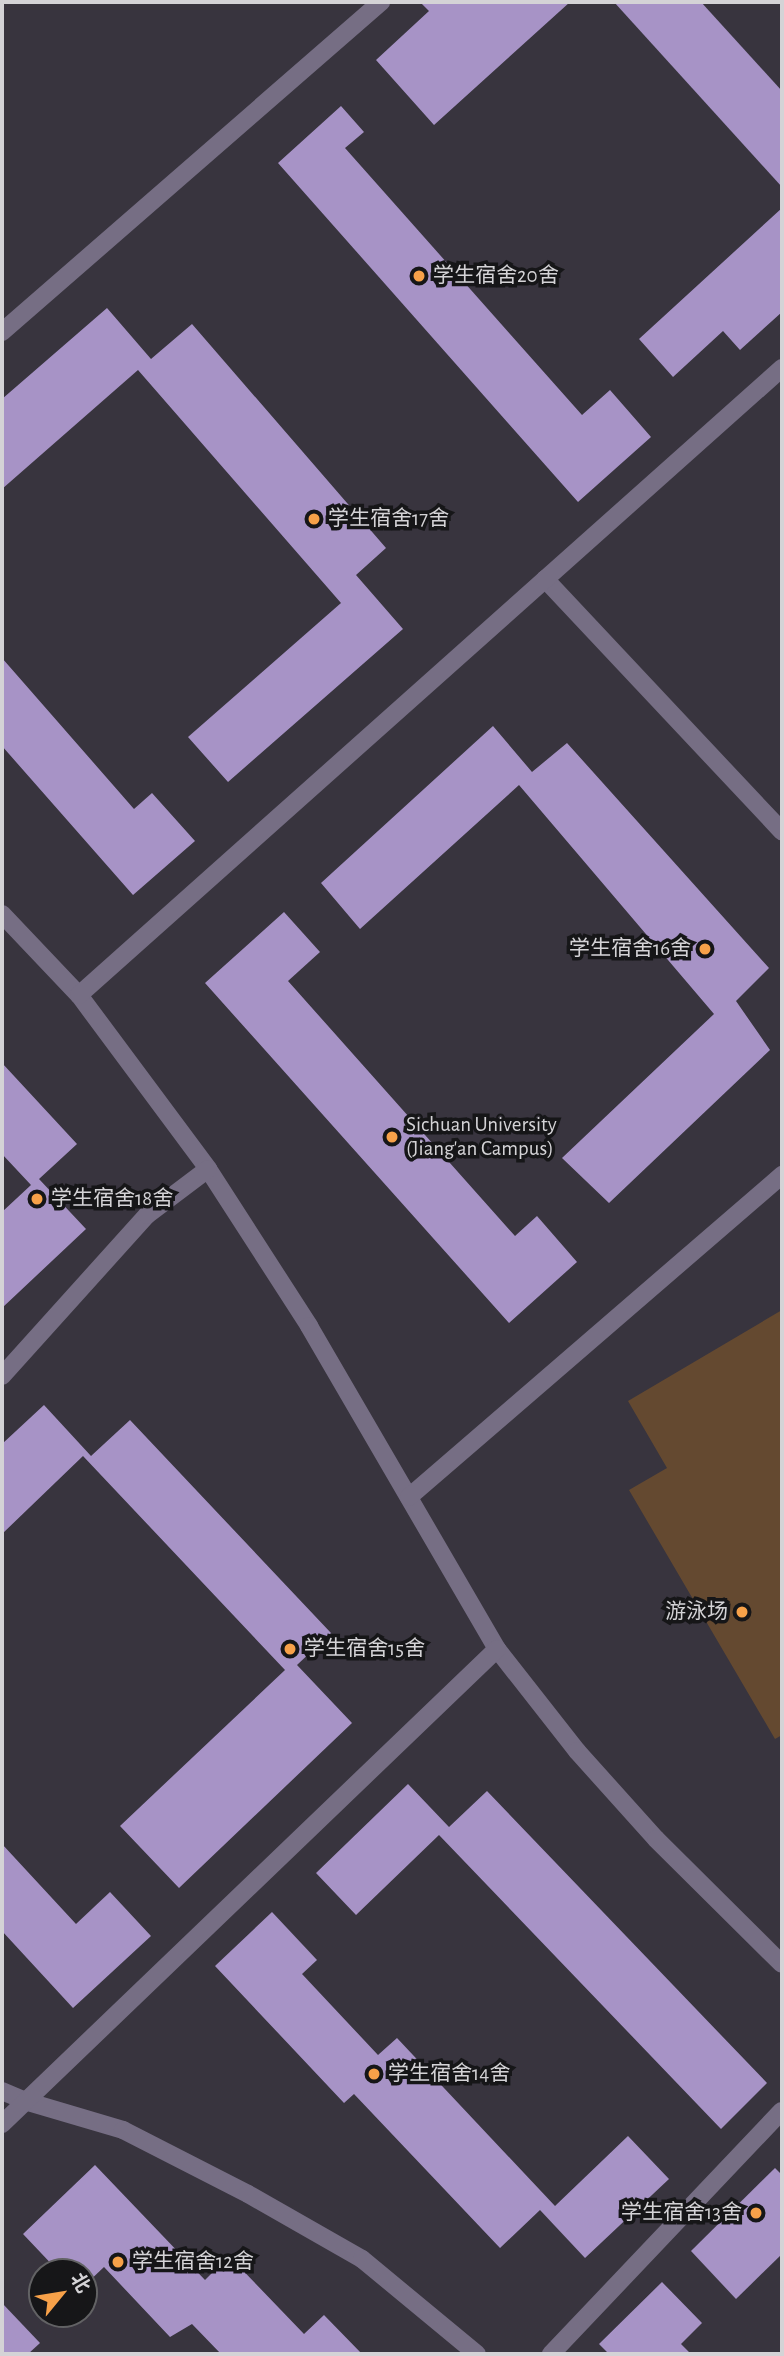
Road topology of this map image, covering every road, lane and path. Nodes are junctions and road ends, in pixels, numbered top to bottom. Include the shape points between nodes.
1 (381, 2) edge
2 (2, 332) edge
3 (782, 368) edge
4 (545, 579) junction
5 (782, 831) edge
6 (2, 914) edge
7 (79, 995) junction
8 (208, 1169) junction
9 (782, 1175) edge
10 (2, 1376) edge
11 (409, 1497) junction
12 (497, 1649) junction
13 (782, 1964) edge
14 (2, 2091) edge
15 (25, 2102) junction
16 (782, 2111) edge
17 (2, 2124) edge
18 (477, 2354) edge
19 (551, 2354) edge

1 - 2 street
3 - 4 street
4 - 5 street
4 - 7 street
6 - 7 street
7 - 8 street
8 - 10 street via 147,1214
8 - 11 street via 309,1326
9 - 11 street
11 - 12 street
12 - 13 street via 577,1751 656,1839
12 - 15 street
14 - 15 street
15 - 17 street
15 - 18 street via 123,2130 248,2194 362,2259
16 - 19 street

